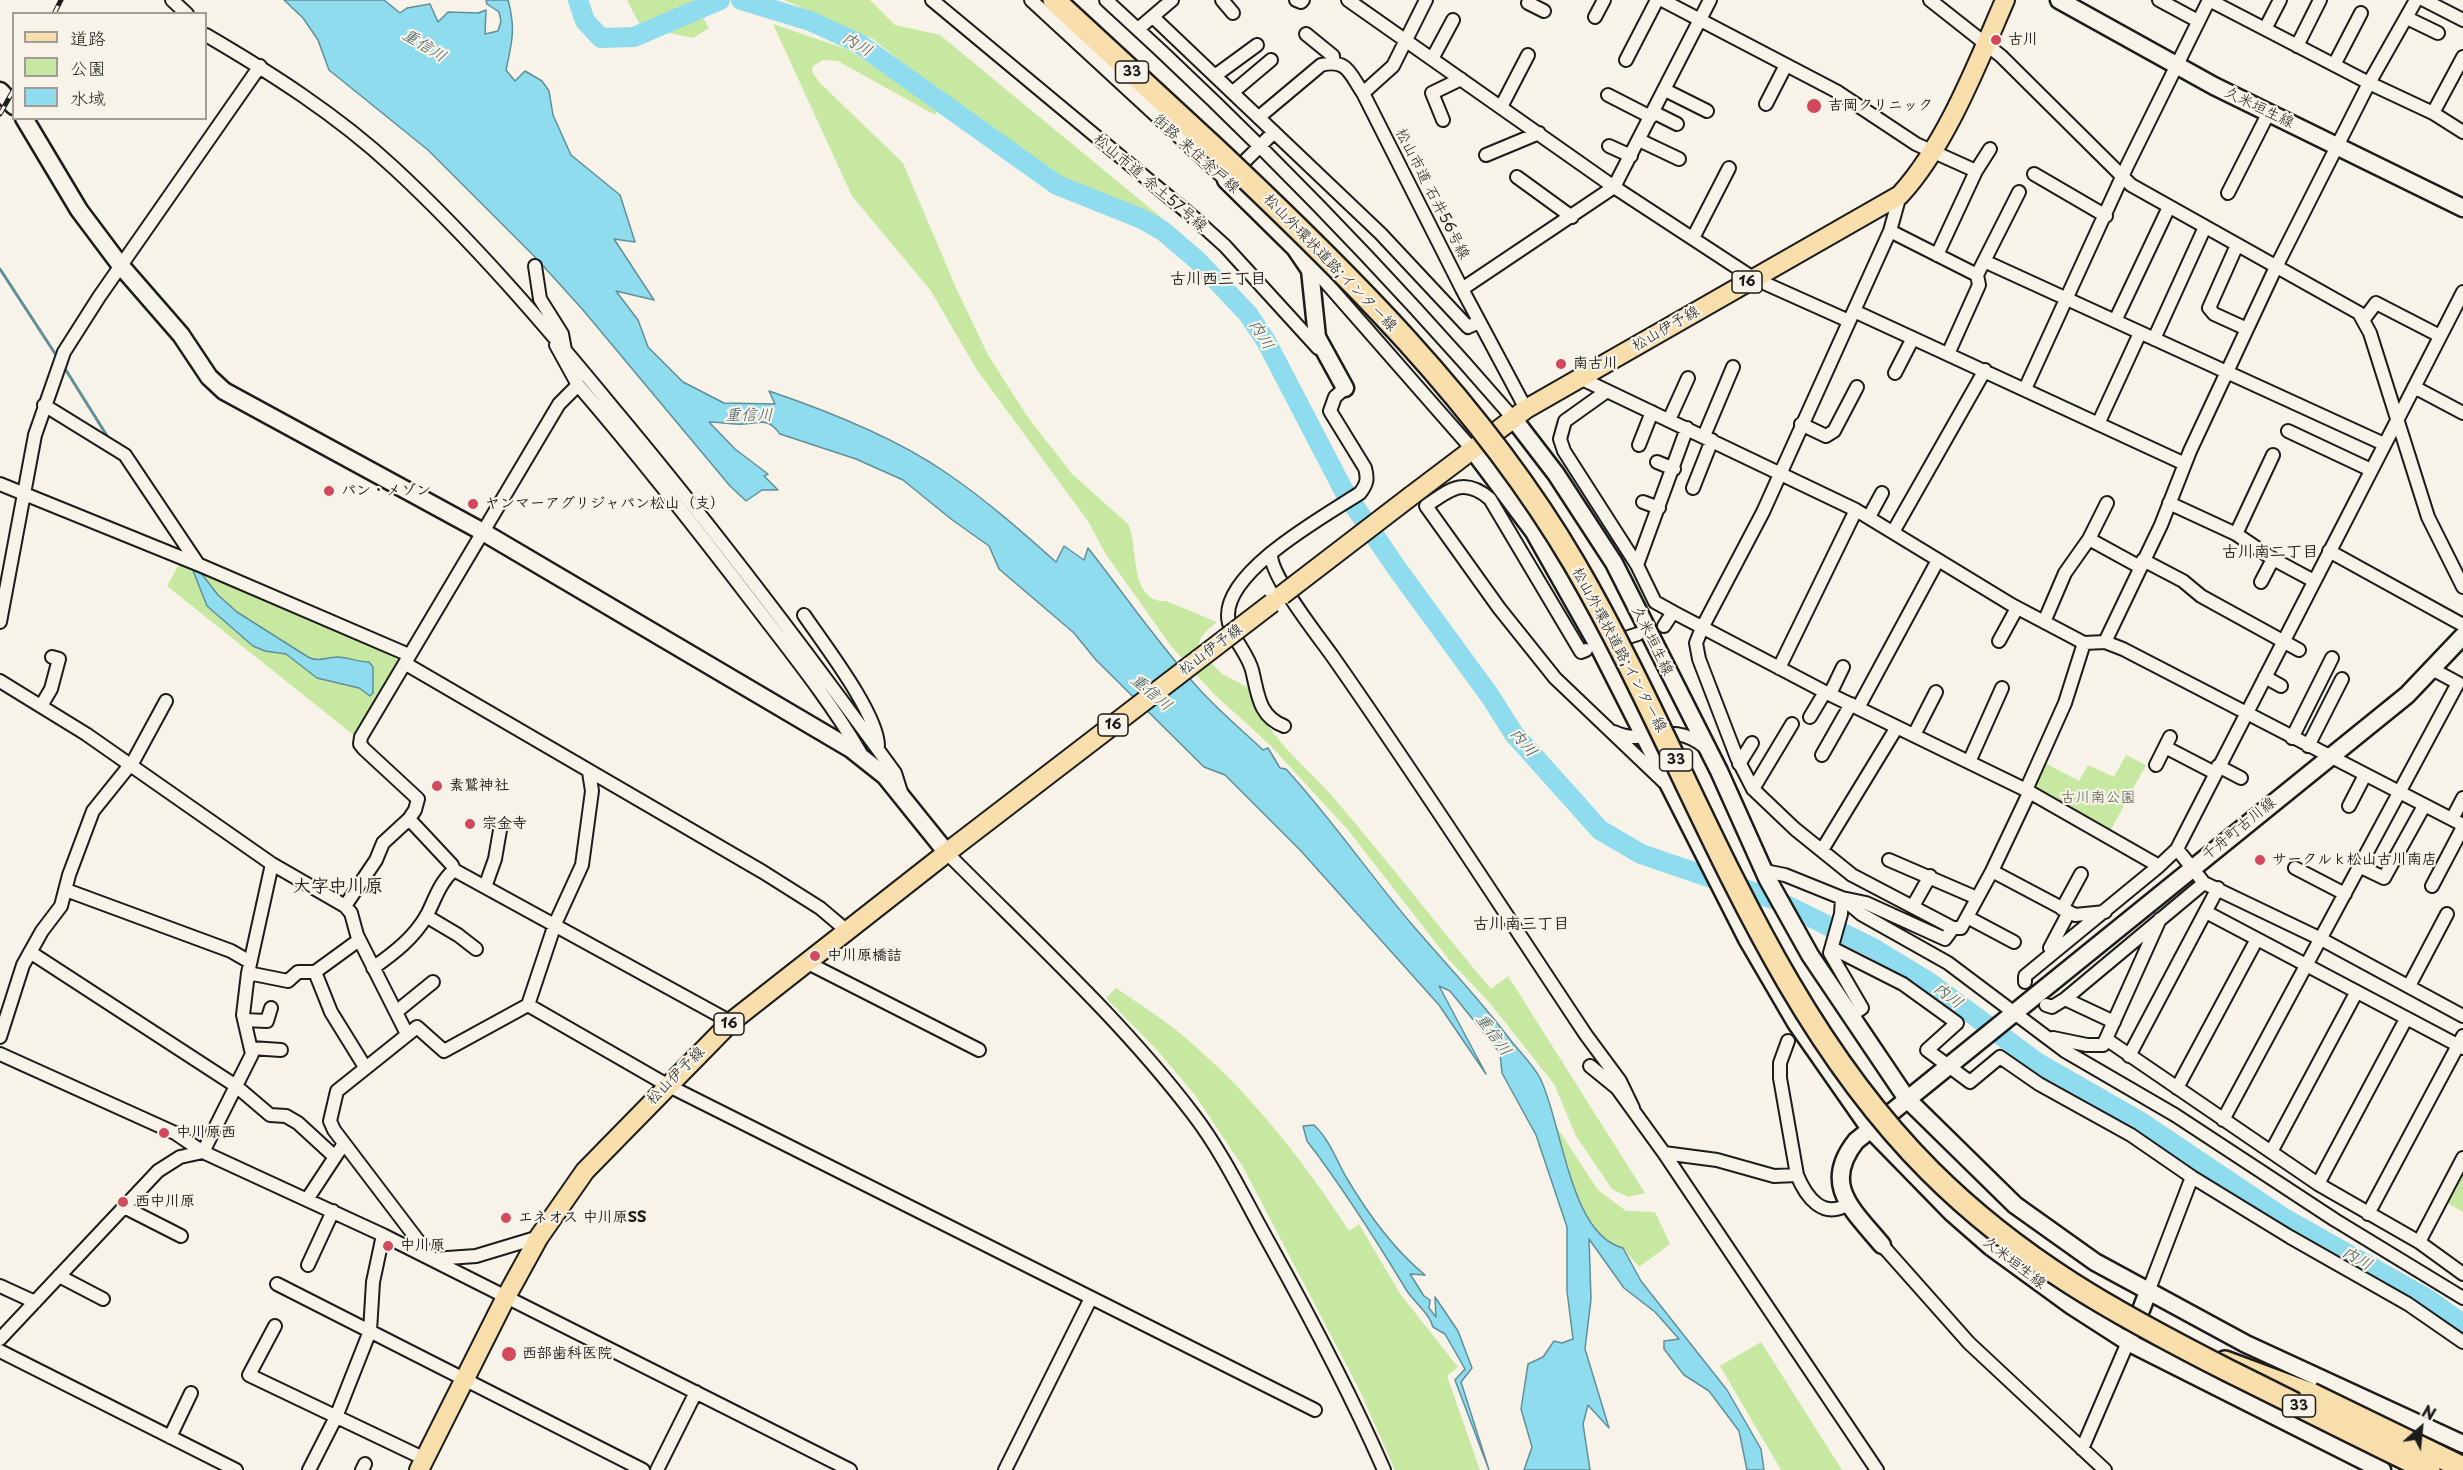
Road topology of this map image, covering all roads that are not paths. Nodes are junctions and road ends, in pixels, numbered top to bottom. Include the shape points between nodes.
1 (172, 0) edge
2 (932, 0) edge
3 (1031, 0) edge
4 (1054, 0) edge
5 (1106, 0) edge
6 (1152, 0) edge
7 (1222, 0) edge
8 (1296, 0) edge
9 (1303, 0) edge
10 (1348, 0) edge
11 (1426, 0) edge
12 (1604, 0) edge
13 (1657, 0) edge
14 (1662, 0) edge
15 (1710, 0) edge
16 (1930, 0) edge
17 (2005, 0) edge
18 (2059, 0) edge
19 (2159, 0) edge
20 (2280, 0) edge
21 (2320, 0) edge
22 (2416, 0) edge
23 (2424, 0) edge
24 (1168, 3) edge
25 (185, 12) edge
26 (1233, 13) dead end
27 (2361, 13) dead end
28 (1154, 17) junction
29 (1595, 17) dead end
30 (2407, 18) junction
31 (1701, 19) junction
32 (1453, 20) dead end
33 (2463, 20) edge
34 (2198, 21) junction
35 (1138, 29) junction
36 (2265, 29) junction
37 (2439, 33) dead end
38 (1306, 34) dead end
39 (207, 36) edge
40 (1407, 42) junction
41 (1986, 44) junction
42 (1257, 45) dead end
43 (2297, 46) junction
44 (1528, 55) dead end
45 (2463, 57) edge
46 (1432, 59) junction
47 (1626, 60) dead end
48 (1271, 61) dead end
49 (1333, 62) junction
50 (1786, 65) junction
51 (2175, 65) junction
52 (2334, 65) junction
53 (260, 66) junction
54 (1216, 75) junction
55 (1461, 79) junction
56 (2369, 83) junction
57 (1665, 90) junction
58 (0, 91) edge
59 (1233, 92) junction
60 (1364, 93) junction
61 (1608, 95) dead end
62 (12, 104) edge
63 (1766, 104) dead end
64 (1501, 107) junction
65 (1707, 111) dead end
66 (2433, 113) junction
67 (2268, 114) junction
68 (1652, 115) junction
69 (1259, 117) junction
70 (25, 120) edge
71 (1443, 120) dead end
72 (1677, 124) dead end
73 (1274, 132) junction
74 (2463, 132) edge
75 (1539, 134) junction
76 (1639, 140) junction
77 (1260, 146) junction
78 (1609, 146) dead end
79 (2338, 146) junction
80 (1990, 149) dead end
81 (1932, 150) junction
82 (1486, 155) dead end
83 (1631, 156) junction
84 (1679, 159) dead end
85 (1729, 168) dead end
86 (1976, 171) junction
87 (2034, 174) dead end
88 (1517, 177) dead end
89 (2123, 178) junction
90 (1226, 180) junction
91 (1614, 188) junction
92 (2019, 192) dead end
93 (2228, 193) dead end
94 (1900, 195) junction
95 (2169, 207) junction
96 (2463, 208) edge
97 (2106, 216) junction
98 (1572, 217) junction
99 (2205, 227) junction
100 (1890, 231) junction
101 (1693, 238) junction
102 (2237, 245) junction
103 (1295, 248) junction
104 (1937, 255) junction
105 (1984, 261) junction
106 (121, 266) junction
107 (535, 266) dead end
108 (2276, 267) junction
109 (1977, 275) junction
110 (1753, 278) junction
111 (1462, 289) junction
112 (2463, 292) edge
113 (2068, 300) junction
114 (1851, 316) junction
115 (2364, 320) junction
116 (2115, 321) junction
117 (1479, 322) junction
118 (2247, 329) junction
119 (2140, 333) junction
120 (553, 336) junction
121 (2440, 336) junction
122 (1913, 338) junction
123 (2154, 339) junction
124 (565, 350) junction
125 (1948, 354) junction
126 (1328, 361) junction
127 (1734, 367) dead end
128 (1985, 370) junction
129 (1895, 373) dead end
130 (2226, 373) junction
131 (1580, 378) junction
132 (1688, 378) dead end
133 (578, 385) junction
134 (1857, 387) dead end
135 (2414, 387) junction
136 (1345, 388) joint
137 (2025, 389) junction
138 (1607, 392) junction
139 (44, 405) junction
140 (1652, 412) junction
141 (2463, 413) edge
142 (1520, 414) junction
143 (2397, 417) junction
144 (1669, 420) junction
145 (1801, 424) junction
146 (2098, 424) junction
147 (1687, 428) junction
148 (2288, 431) dead end
149 (1708, 438) junction
150 (2384, 444) junction
151 (1639, 445) dead end
152 (1473, 449) junction
153 (2273, 455) dead end
154 (1657, 462) dead end
155 (2184, 464) junction
156 (1674, 469) junction
157 (2371, 470) junction
158 (1780, 472) junction
159 (0, 484) edge
160 (1693, 488) dead end
161 (22, 493) junction
162 (1882, 493) dead end
163 (1642, 502) dead end
164 (2107, 503) dead end
165 (2169, 503) junction
166 (1659, 508) junction
167 (1856, 510) junction
168 (1869, 518) junction
169 (483, 532) junction
170 (1893, 532) junction
171 (2236, 534) junction
172 (2089, 539) junction
173 (2330, 551) junction
174 (1271, 553) junction
175 (2273, 559) junction
176 (1938, 560) junction
177 (2142, 563) junction
178 (198, 564) junction
179 (1637, 565) junction
180 (2314, 581) junction
181 (2261, 582) dead end
182 (2463, 587) edge
183 (2017, 608) junction
184 (1673, 612) junction
185 (804, 615) dead end
186 (0, 622) edge
187 (2044, 622) junction
188 (2463, 625) edge
189 (1664, 626) dead end
190 (1702, 628) junction
191 (1638, 634) dead end
192 (2463, 636) edge
193 (1999, 641) dead end
194 (2105, 642) junction
195 (2283, 642) junction
196 (2084, 643) junction
197 (1606, 644) dead end
198 (1586, 650) dead end
199 (2299, 650) dead end
200 (52, 657) dead end
201 (2332, 658) dead end
202 (408, 660) junction
203 (1843, 667) dead end
204 (1779, 668) junction
205 (2432, 669) junction
206 (2265, 677) junction
207 (2461, 678) edge
208 (2342, 679) dead end
209 (0, 681) edge
210 (2281, 686) dead end
211 (2002, 688) dead end
212 (1936, 692) dead end
213 (1827, 693) junction
214 (166, 701) dead end
215 (41, 706) junction
216 (1855, 706) junction
217 (2246, 714) junction
218 (1810, 717) dead end
219 (1792, 724) dead end
220 (1284, 726) dead end
221 (1897, 727) junction
222 (1605, 728) junction
223 (1914, 735) junction
224 (1644, 736) junction
225 (2292, 738) junction
226 (1752, 743) dead end
227 (2308, 746) junction
228 (878, 749) junction
229 (1707, 749) junction
230 (1822, 755) dead end
231 (862, 756) junction
232 (2329, 757) junction
233 (1970, 762) junction
234 (1739, 764) junction
235 (2156, 765) dead end
236 (129, 766) junction
237 (2217, 769) junction
238 (589, 772) junction
239 (2365, 775) junction
240 (2241, 778) dead end
241 (1754, 789) junction
242 (2028, 791) junction
243 (2399, 792) junction
244 (902, 796) junction
245 (1676, 796) junction
246 (2463, 798) edge
247 (2349, 806) dead end
248 (2424, 806) junction
249 (409, 819) junction
250 (2459, 824) edge
251 (500, 830) dead end
252 (2177, 849) junction
253 (950, 850) junction
254 (1822, 850) junction
255 (1889, 860) dead end
256 (272, 864) junction
257 (2159, 866) junction
258 (2359, 866) junction
259 (2192, 868) junction
260 (454, 870) junction
261 (1992, 872) junction
262 (2081, 874) dead end
263 (1766, 875) junction
264 (2301, 875) dead end
265 (1930, 876) junction
266 (2204, 883) junction
267 (2432, 886) dead end
268 (485, 887) junction
269 (2218, 888) junction
270 (66, 890) junction
271 (2345, 894) junction
272 (1842, 898) junction
273 (1977, 898) junction
274 (345, 906) junction
275 (1913, 906) junction
276 (2066, 911) junction
277 (2105, 912) junction
278 (2206, 912) junction
279 (2447, 914) dead end
280 (426, 916) junction
281 (1966, 917) junction
282 (2160, 919) junction
283 (555, 924) junction
284 (846, 930) junction
285 (1951, 932) junction
286 (2257, 939) junction
287 (2321, 939) junction
288 (359, 940) junction
289 (2014, 942) dead end
290 (1832, 946) junction
291 (2050, 948) dead end
292 (476, 949) dead end
293 (30, 952) junction
294 (806, 962) junction
295 (2307, 966) junction
296 (249, 967) junction
297 (373, 968) junction
298 (315, 972) junction
299 (433, 982) dead end
300 (2025, 982) dead end
301 (2409, 986) junction
302 (2356, 993) junction
303 (2065, 999) junction
304 (528, 1005) junction
305 (2046, 1005) dead end
306 (272, 1008) dead end
307 (396, 1012) junction
308 (2011, 1013) junction
309 (2463, 1016) edge
310 (1850, 1017) junction
311 (2406, 1019) junction
312 (244, 1020) junction
313 (731, 1022) junction
314 (2114, 1022) junction
315 (2038, 1032) junction
316 (407, 1034) junction
317 (0, 1037) edge
318 (2106, 1039) junction
319 (1788, 1041) dead end
320 (2461, 1043) edge
321 (251, 1048) junction
322 (281, 1050) dead end
323 (979, 1050) dead end
324 (0, 1054) edge
325 (2129, 1056) junction
326 (1952, 1062) junction
327 (1590, 1066) dead end
328 (365, 1067) junction
329 (667, 1085) junction
330 (236, 1086) junction
331 (2177, 1088) junction
332 (1907, 1099) junction
333 (1633, 1108) junction
334 (2223, 1120) junction
335 (1870, 1129) junction
336 (344, 1145) junction
337 (203, 1152) junction
338 (1664, 1152) junction
339 (2271, 1152) junction
340 (335, 1157) junction
341 (2463, 1158) edge
342 (1797, 1175) junction
343 (2193, 1177) junction
344 (2318, 1184) junction
345 (308, 1198) junction
346 (1848, 1204) junction
347 (124, 1207) junction
348 (333, 1211) junction
349 (2368, 1214) junction
350 (383, 1235) junction
351 (181, 1236) dead end
352 (539, 1237) junction
353 (2419, 1242) junction
354 (1882, 1245) joint
355 (432, 1259) junction
356 (308, 1265) dead end
357 (2463, 1274) edge
358 (59, 1276) junction
359 (277, 1284) dead end
360 (0, 1286) edge
361 (2148, 1292) junction
362 (506, 1297) junction
363 (1091, 1298) junction
364 (2463, 1298) edge
365 (103, 1299) dead end
366 (35, 1302) junction
367 (275, 1326) dead end
368 (370, 1331) junction
369 (0, 1339) edge
370 (2169, 1340) junction
371 (2128, 1342) junction
372 (2463, 1342) edge
373 (0, 1351) edge
374 (464, 1380) junction
375 (696, 1392) junction
376 (2346, 1392) junction
377 (191, 1393) dead end
378 (1315, 1410) dead end
379 (336, 1417) junction
380 (170, 1437) junction
381 (2324, 1440) junction
382 (2463, 1444) edge
383 (2082, 1449) junction
384 (422, 1465) edge
385 (2463, 1468) edge
386 (236, 1470) edge
387 (309, 1470) edge
388 (643, 1470) edge
389 (657, 1470) edge
390 (850, 1470) edge
391 (1005, 1470) edge
392 (1383, 1470) edge
393 (1877, 1470) edge
394 (2105, 1470) edge
395 (2382, 1470) edge
396 (2429, 1470) edge

1 - 25 street
2 - 126 street, 松山市道 余土57号線 via 1225,246
3 - 90 street, 街路 来住余戸線
4 - 370 highway, 松山外環状道路;インター線 / 33, bridge via 1346,277 1466,407 1535,500 1644,693 1782,972 1809,1017 1888,1125 1936,1177 2010,1242 2088,1296
5 - 35 street
6 - 24 street
7 - 26 street
8 - 9 street
10 - 40 street
11 - 40 street
12 - 29 street
13 - 47 street
14 - 31 street
15 - 31 street
16 - 41 street
17 - 41 main road, 松山伊予線 / 16
18 - 51 main road, 久米垣生線
19 - 34 street
20 - 36 street
21 - 43 street
22 - 30 street
23 - 33 street
24 - 28 street
27 - 52 street
28 - 35 street
28 - 54 street
30 - 37 street
30 - 56 street
31 - 50 street
31 - 57 street
32 - 46 street
34 - 36 street via 2209,0
34 - 51 street
35 - 77 street
36 - 43 street
38 - 49 street, 松山市道 石井56号線 via 1333,56
39 - 53 street
40 - 46 street
40 - 60 street via 1393,66
41 - 81 main road, 松山伊予線 / 16
41 - 89 street
42 - 54 street
43 - 52 street
44 - 64 street
45 - 66 street
46 - 55 street
48 - 59 street
49 - 60 street, 松山市道 石井56号線 via 1346,66
49 - 69 street via 1321,65
50 - 63 street
50 - 81 street
51 - 67 main road, 久米垣生線
51 - 89 street
52 - 56 street
53 - 106 street
53 - 120 street via 392,166 448,220
54 - 59 street
55 - 64 street
55 - 71 street via 1432,93
56 - 66 street
56 - 79 street
57 - 65 street
57 - 68 street
58 - 62 main road
59 - 69 street
60 - 111 street, 松山市道 石井56号線
61 - 68 street
64 - 75 street
66 - 74 street
67 - 79 main road, 久米垣生線
67 - 93 street
68 - 72 street
68 - 76 street
69 - 73 street
70 - 106 main road via 79,210
73 - 77 street
73 - 117 street via 1381,234 1468,327
75 - 82 street
75 - 91 street
76 - 83 street
76 - 84 street
77 - 90 street
77 - 142 street
78 - 83 street
79 - 96 main road, 久米垣生線
79 - 108 street
80 - 86 street
81 - 86 street
81 - 94 main road, 松山伊予線 / 16
83 - 91 street
85 - 101 street
86 - 104 street
87 - 97 street
88 - 98 street
89 - 95 street
89 - 97 street
90 - 103 main road, 街路 来住余戸線
91 - 98 street
91 - 101 street
92 - 105 street
94 - 100 street
94 - 110 main road, 松山伊予線 / 16
95 - 99 street
95 - 116 street
97 - 113 street
98 - 111 street
99 - 102 street
99 - 123 street
100 - 104 street
100 - 114 street
101 - 110 street
102 - 108 street
102 - 118 street via 2209,308
103 - 126 main road via 1310,270 1317,337
103 - 152 street, 街路 来住余戸線
104 - 109 street
105 - 109 street
105 - 113 street
106 - 139 street via 64,352
106 - 169 main road via 224,392
107 - 124 street via 540,299 562,334
108 - 115 street via 2359,313
108 - 118 street
109 - 125 street via 1979,285
110 - 114 street
110 - 131 main road, 松山伊予線 / 16
111 - 117 street, 松山市道 石井56号線
112 - 121 street
113 - 116 street
113 - 137 street
114 - 122 street
114 - 145 street
115 - 121 street via 2376,303
115 - 143 street
116 - 119 street
117 - 142 street, 松山市道 石井56号線
118 - 130 street
119 - 123 street
119 - 146 street
120 - 124 street
120 - 133 street
121 - 135 street
122 - 125 street
122 - 129 street
123 - 130 street
124 - 228 street via 691,501
125 - 128 street
126 - 136 main road, 松山市道 余土57号線
127 - 149 street
128 - 137 street
128 - 170 street
130 - 150 street
130 - 155 street
131 - 138 street
131 - 142 main road, 松山伊予線 / 16
132 - 144 street
133 - 169 street via 560,404
133 - 231 street via 752,601 838,714
134 - 145 street via 1834,431 1826,436
135 - 141 street
135 - 143 street
136 - 174 street via 1335,397 1330,411 1365,468 1365,486
137 - 146 street
138 - 140 street
138 - 179 street via 1565,421 1560,439
139 - 161 street
139 - 178 street via 125,455
140 - 144 street
140 - 151 street
142 - 152 main road, 松山伊予線 / 16
142 - 229 main road, 久米垣生線 via 1614,563
143 - 150 street
143 - 182 street via 2428,517
144 - 147 street
145 - 158 street
146 - 155 street
147 - 149 street
147 - 156 street
148 - 157 street
149 - 158 street
149 - 160 street
150 - 157 street
152 - 224 main road via 1534,532
152 - 253 main road, 松山伊予線 / 16, bridge
153 - 171 street via 2268,478
154 - 156 street
155 - 165 street
156 - 166 street
157 - 173 street
158 - 167 street
158 - 190 street
159 - 161 street
161 - 178 street
161 - 186 street
162 - 168 street
163 - 166 street
164 - 172 street
165 - 171 street
165 - 177 street
166 - 179 street
167 - 168 street
167 - 204 street
168 - 170 street
169 - 202 street
169 - 231 main road
170 - 176 street
171 - 175 street
172 - 177 street
172 - 187 street via 2065,573
173 - 180 street
173 - 188 street
174 - 220 street via 1239,585 1228,612 1251,668 1259,704 1274,722
174 - 333 street via 1295,604 1603,1055
175 - 180 street
175 - 181 street
176 - 183 street
176 - 216 street
177 - 194 street
177 - 195 street
178 - 202 street
179 - 184 street via 1655,602
180 - 195 street
183 - 187 street
183 - 193 street
184 - 189 street
184 - 190 street
185 - 228 street via 866,712 878,739
187 - 196 street
190 - 204 street
190 - 234 street via 1696,642 1699,659
191 - 197 street
192 - 205 main road, 千舟町古川線
194 - 196 street
194 - 217 street
195 - 199 street
195 - 206 street
196 - 242 street via 2065,703
198 - 222 street via 1581,652 1490,499 1480,490 1451,488 1426,506 1555,678
200 - 215 street via 59,660 51,689
201 - 225 street
202 - 238 street
202 - 249 street via 360,744 415,795 417,805
203 - 213 street
204 - 213 street
205 - 207 street
205 - 232 main road, 千舟町古川線
206 - 210 street
206 - 217 street
207 - 243 street
208 - 227 street
209 - 215 street
211 - 233 street
212 - 223 street
213 - 216 street
213 - 218 street
214 - 236 street
215 - 236 street
216 - 221 street
216 - 230 street
217 - 225 street
217 - 237 street
219 - 241 street
221 - 223 street
221 - 254 street
222 - 224 street via 1624,737
222 - 245 street
223 - 233 street
224 - 229 street via 1676,733 1692,737
224 - 245 main road
225 - 227 street
226 - 234 street
227 - 232 street
228 - 244 street via 896,773
229 - 263 main road, 久米垣生線
231 - 244 main road
232 - 239 street
232 - 259 main road, 千舟町古川線
233 - 242 street
234 - 241 street
235 - 237 street via 2168,742
236 - 256 street
236 - 270 street via 93,811
237 - 240 street
237 - 252 street
238 - 283 street via 592,791 582,865
238 - 284 street via 763,872 820,908
239 - 243 street
239 - 247 street
241 - 254 street
242 - 257 street
242 - 261 street
243 - 248 street
243 - 258 street
244 - 253 main road
245 - 335 main road, 久米垣生線 via 1747,939 1796,1023
246 - 250 street
248 - 250 street
248 - 258 street via 2384,878
249 - 260 street
249 - 274 street via 383,843
250 - 267 street
251 - 268 street
252 - 257 street
252 - 259 street
253 - 284 main road, 松山伊予線 / 16
253 - 392 street via 1151,1063 1194,1115 1235,1180 1299,1298
254 - 275 street via 1852,875
255 - 265 street via 1922,877
256 - 274 street
256 - 296 street
257 - 277 street
258 - 271 street
259 - 266 street
259 - 308 main road, 千舟町古川線
260 - 268 street
260 - 280 street via 445,878
261 - 273 street
261 - 276 street
262 - 276 street
263 - 272 street via 1785,875
263 - 310 main road, 久米垣生線
264 - 271 street
265 - 273 street
265 - 275 street
266 - 269 street
266 - 282 street
268 - 283 street
269 - 278 street
269 - 287 street
270 - 293 street via 61,906
270 - 296 street via 231,951
271 - 287 street
272 - 285 street via 1866,903 1945,939
272 - 290 street
272 - 308 street via 1861,914 1948,963
273 - 281 street
274 - 288 street
275 - 285 street
276 - 277 street via 2075,915
276 - 291 street
277 - 300 street via 2025,976
278 - 286 street
278 - 325 street
279 - 301 street
280 - 292 street
280 - 297 street via 399,950
281 - 285 street via 1960,928
281 - 289 street
282 - 303 street
282 - 314 street
283 - 304 street
283 - 313 street
284 - 294 main road, 松山伊予線 / 16
286 - 295 street
286 - 331 street
287 - 295 street
287 - 301 street
288 - 297 street
288 - 298 street
290 - 310 street via 1830,953 1862,1008
290 - 326 street via 1904,984 1957,1023 1927,1050
293 - 317 street
293 - 330 street
294 - 313 main road, 松山伊予線 / 16
294 - 323 street
295 - 302 street
295 - 334 street
296 - 298 street via 288,981 298,972
296 - 312 street
297 - 307 street
298 - 328 street via 330,1012
299 - 307 street
301 - 309 street
302 - 311 street
302 - 339 street
303 - 305 street via 2052,1007
303 - 314 street
304 - 316 street via 444,1051 417,1027
304 - 329 street
306 - 312 street via 267,1021
307 - 316 street
308 - 315 street
308 - 326 main road, 千舟町古川線
310 - 332 main road
311 - 320 street
311 - 344 street
312 - 321 street
313 - 329 main road, 松山伊予線 / 16
314 - 318 street
315 - 318 street via 2087,1045 2103,1045
315 - 364 street
316 - 328 street
318 - 325 street
319 - 342 street via 1779,1078
320 - 349 street
321 - 322 street
321 - 330 street via 249,1063
324 - 337 street via 175,1133
325 - 331 street
326 - 332 main road
326 - 343 street via 1970,1082 2000,1057
327 - 333 street via 1617,1088
328 - 336 street via 337,1091 330,1121
329 - 352 main road, 松山伊予線 / 16 via 585,1171
329 - 363 street
330 - 337 street
330 - 340 street via 270,1115 286,1116 298,1123
331 - 334 street
332 - 335 main road
332 - 361 main road via 2015,1205 2095,1262
333 - 338 street
334 - 339 street
335 - 346 main road via 1856,1141 1842,1163 1841,1186
335 - 371 main road, 久米垣生線 via 1991,1247
336 - 340 street
336 - 355 street
337 - 345 street
337 - 347 street via 168,1163
338 - 342 street via 1717,1160 1774,1176
338 - 393 street
339 - 344 street
340 - 345 street
341 - 353 street
342 - 346 street via 1812,1201 1826,1210 1838,1210
343 - 361 street
343 - 372 street via 2408,1304
344 - 349 street
345 - 348 street
346 - 354 main road
347 - 351 street
347 - 358 street
348 - 350 street
348 - 356 street
349 - 353 street
350 - 355 street
350 - 368 street via 373,1282
352 - 355 street via 476,1256
352 - 362 main road, 松山伊予線 / 16
353 - 357 street
354 - 383 street via 1969,1343
355 - 362 street
358 - 365 street
358 - 366 street
359 - 368 street
360 - 366 street
361 - 371 main road
361 - 376 main road
362 - 374 main road, 松山伊予線 / 16
362 - 375 street
363 - 378 street
363 - 391 street
366 - 369 street
367 - 379 street via 249,1375
368 - 374 street
368 - 379 street
370 - 385 highway, 松山外環状道路;インター線 / 33, bridge via 2311,1394
370 - 396 highway, 松山外環状道路;インター線 / 33, bridge
371 - 381 main road, 久米垣生線
371 - 383 street
373 - 380 street
374 - 384 main road, 松山伊予線 / 16
374 - 388 street
375 - 389 street
375 - 390 street
376 - 381 main road
376 - 382 main road
377 - 380 street
379 - 384 street
379 - 387 street
380 - 386 street
381 - 395 main road, 久米垣生線
383 - 394 street

